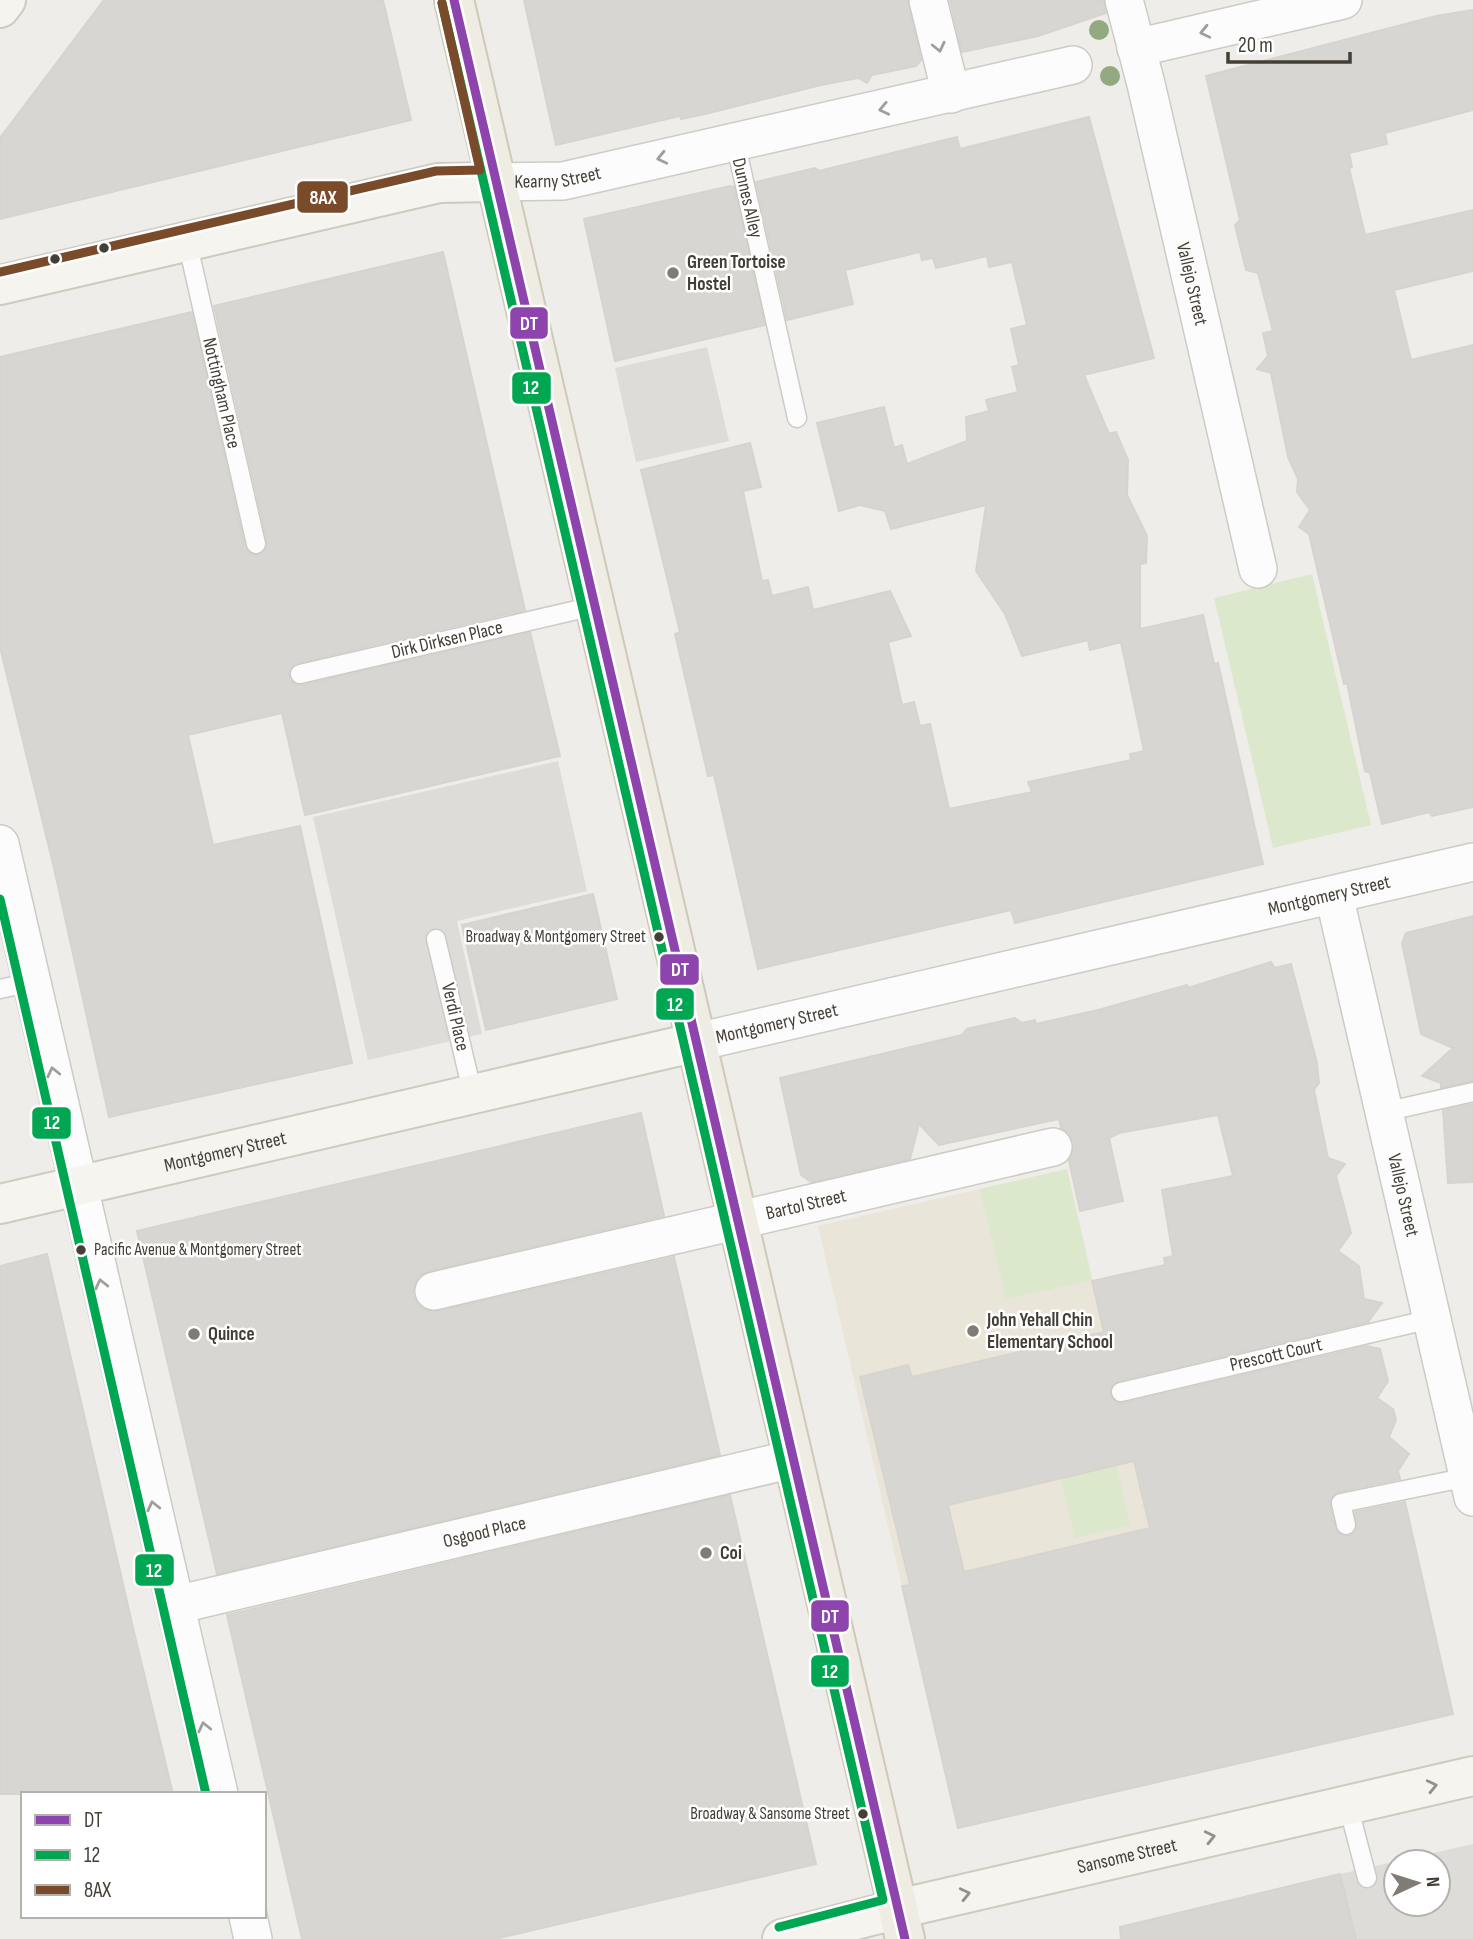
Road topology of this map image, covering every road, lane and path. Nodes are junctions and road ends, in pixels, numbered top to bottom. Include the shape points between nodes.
1 (6, 0) edge
2 (454, 0) edge
3 (928, 0) edge
4 (1124, 0) edge
5 (1343, 0) edge
6 (0, 8) edge
7 (1136, 48) junction
8 (1073, 65) dead end
9 (951, 94) junction
10 (734, 141) junction
11 (495, 182) junction
12 (187, 241) junction
13 (0, 285) edge
14 (797, 418) dead end
15 (256, 544) dead end
16 (1258, 569) dead end
17 (594, 606) junction
18 (300, 674) dead end
19 (0, 844) edge
20 (1473, 862) edge
21 (1334, 895) junction
22 (436, 939) dead end
23 (16, 986) edge
24 (697, 1042) junction
25 (1473, 1092) edge
26 (474, 1095) junction
27 (1384, 1112) junction
28 (1053, 1147) dead end
29 (79, 1186) junction
30 (0, 1204) edge
31 (739, 1223) junction
32 (434, 1291) dead end
33 (1432, 1319) junction
34 (1121, 1392) dead end
35 (793, 1459) junction
36 (1471, 1487) edge
37 (1346, 1525) dead end
38 (176, 1605) junction
39 (1473, 1776) edge
40 (219, 1792) edge
41 (1348, 1805) junction
42 (1367, 1878) dead end
43 (248, 1918) edge
44 (902, 1924) edge
45 (253, 1939) edge
46 (782, 1939) edge

1 - 6 street
2 - 11 main road
3 -> 9 street
4 - 7 street, Vallejo Street
5 -> 7 street
7 - 16 street, Vallejo Street
8 - 9 street, Kearny Street
9 -> 10 street, Kearny Street
10 -> 11 street, Kearny Street via 563,181
10 - 14 lane, Dunnes Alley
11 - 12 street, Kearny Street via 439,183
11 - 17 main road
12 - 13 street, Kearny Street
12 - 15 lane, Nottingham Place
17 - 18 lane, Dirk Dirksen Place
17 - 24 main road
19 - 23 street
20 - 21 street, Montgomery Street
21 - 24 street, Montgomery Street
21 - 27 street, Vallejo Street
22 - 26 lane, Verdi Place
29 -> 23 street
24 - 26 street, Montgomery Street
24 - 31 main road
25 - 27 lane
26 - 29 street, Montgomery Street
27 - 33 street, Vallejo Street
28 - 31 street, Bartol Street
29 - 30 street, Montgomery Street
38 -> 29 street
31 - 32 street, Bartol Street
31 - 35 main road
33 - 34 lane, Prescott Court
33 - 36 street, Vallejo Street
35 - 38 street, Osgood Place
35 - 44 main road
36 - 37 lane via 1341,1503
40 -> 38 street
41 -> 39 street, Sansome Street
41 - 42 lane
44 -> 41 street, Sansome Street
43 - 45 street
44 - 46 street, Sansome Street

